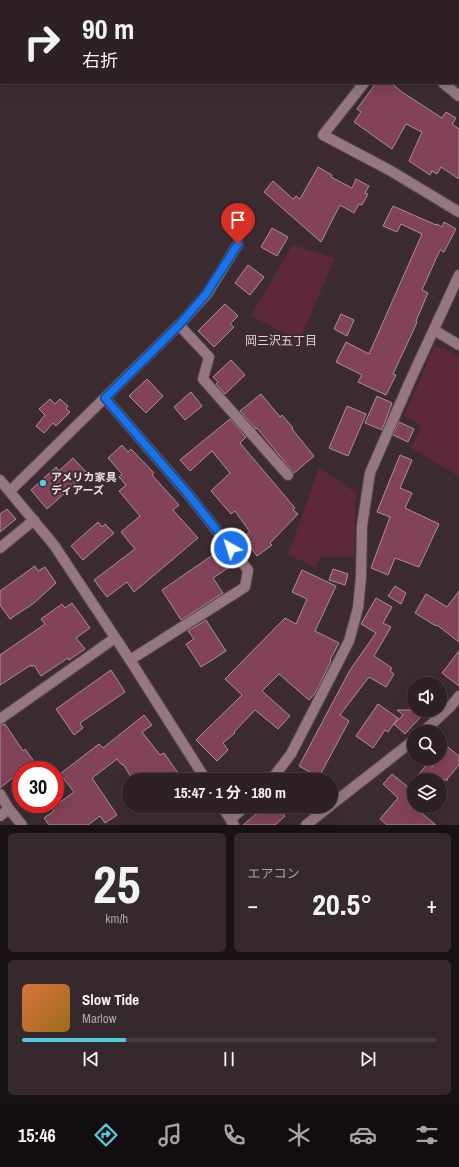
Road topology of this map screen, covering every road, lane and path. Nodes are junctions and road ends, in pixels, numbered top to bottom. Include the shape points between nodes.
1 (363, 84) edge
2 (443, 84) edge
3 (459, 96) edge
4 (459, 212) edge
5 (238, 244) dead end
6 (459, 275) edge
7 (179, 325) junction
8 (434, 330) junction
9 (459, 345) edge
10 (105, 398) junction
11 (288, 475) dead end
12 (0, 480) edge
13 (10, 491) junction
14 (34, 520) junction
15 (0, 548) edge
16 (115, 638) junction
17 (130, 660) junction
18 (459, 696) edge
19 (0, 719) edge
20 (430, 725) edge
21 (407, 746) edge
22 (202, 773) edge
23 (276, 773) edge
24 (0, 794) edge
25 (338, 800) edge
26 (9, 809) junction
27 (226, 813) edge
28 (240, 813) edge
29 (322, 813) edge
30 (0, 816) edge
31 (232, 822) edge
32 (22, 825) edge
33 (306, 825) edge

1 - 4 street via 323,135 392,171
2 - 3 street
5 - 7 street via 206,294
6 - 8 street
7 - 10 street
7 - 11 street via 209,357 202,379
8 - 9 street
8 - 23 street via 370,473 362,526 358,608 349,641 291,754
10 - 13 street
10 - 17 street via 188,494 248,570 245,587
12 - 13 street
13 - 14 street
14 - 15 street
14 - 16 street via 54,545
16 - 17 street
16 - 19 street
17 - 22 street
18 - 20 street
21 - 25 street
24 - 26 street
26 - 30 street
26 - 32 street
27 - 31 street
28 - 31 street
29 - 33 street

